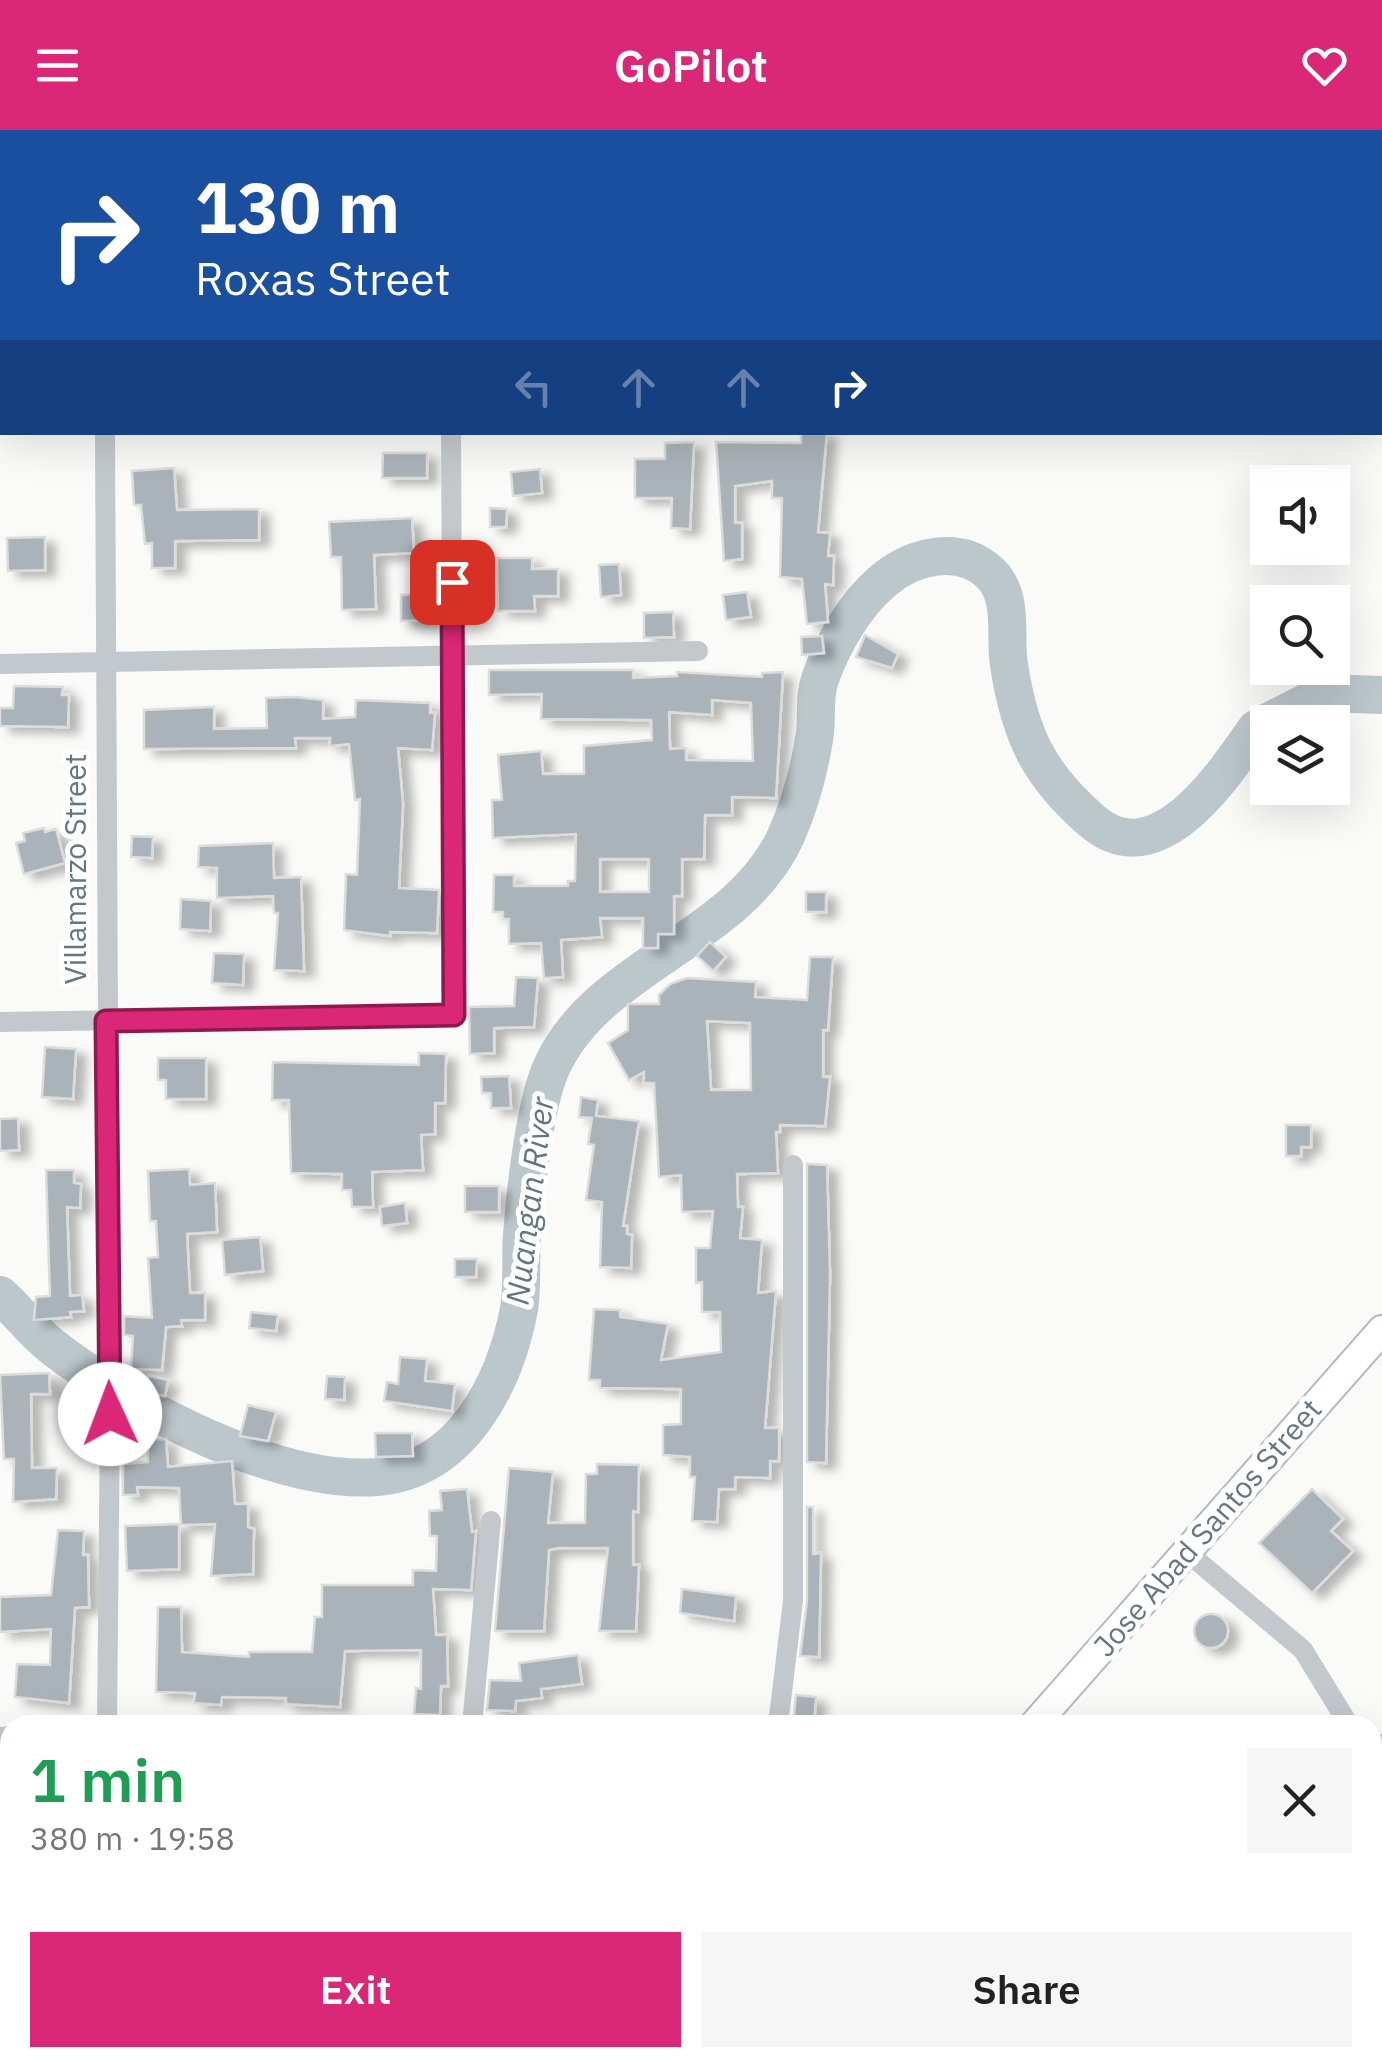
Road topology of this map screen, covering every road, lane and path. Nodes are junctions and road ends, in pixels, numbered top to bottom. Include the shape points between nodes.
1 (105, 435) edge
2 (451, 435) edge
3 (698, 651) dead end
4 (453, 656) junction
5 (105, 663) junction
6 (0, 664) edge
7 (106, 1021) junction
8 (0, 1022) edge
9 (793, 1165) dead end
10 (1382, 1330) edge
11 (491, 1520) dead end
12 (1188, 1553) junction
13 (107, 1715) edge
14 (473, 1715) edge
15 (779, 1715) edge
16 (1043, 1715) edge
17 (1343, 1715) edge

1 - 5 street, Villamarzo Street
2 - 4 street
3 - 4 street
4 - 5 street
4 - 7 street via 454,1015
5 - 6 street
5 - 7 street, Villamarzo Street
7 - 8 street
7 - 13 street, Villamarzo Street
9 - 15 street via 793,1601
10 - 12 main road, Jose Abad Santos Street
11 - 14 street
12 - 16 main road, Jose Abad Santos Street
12 - 17 street via 1303,1650

